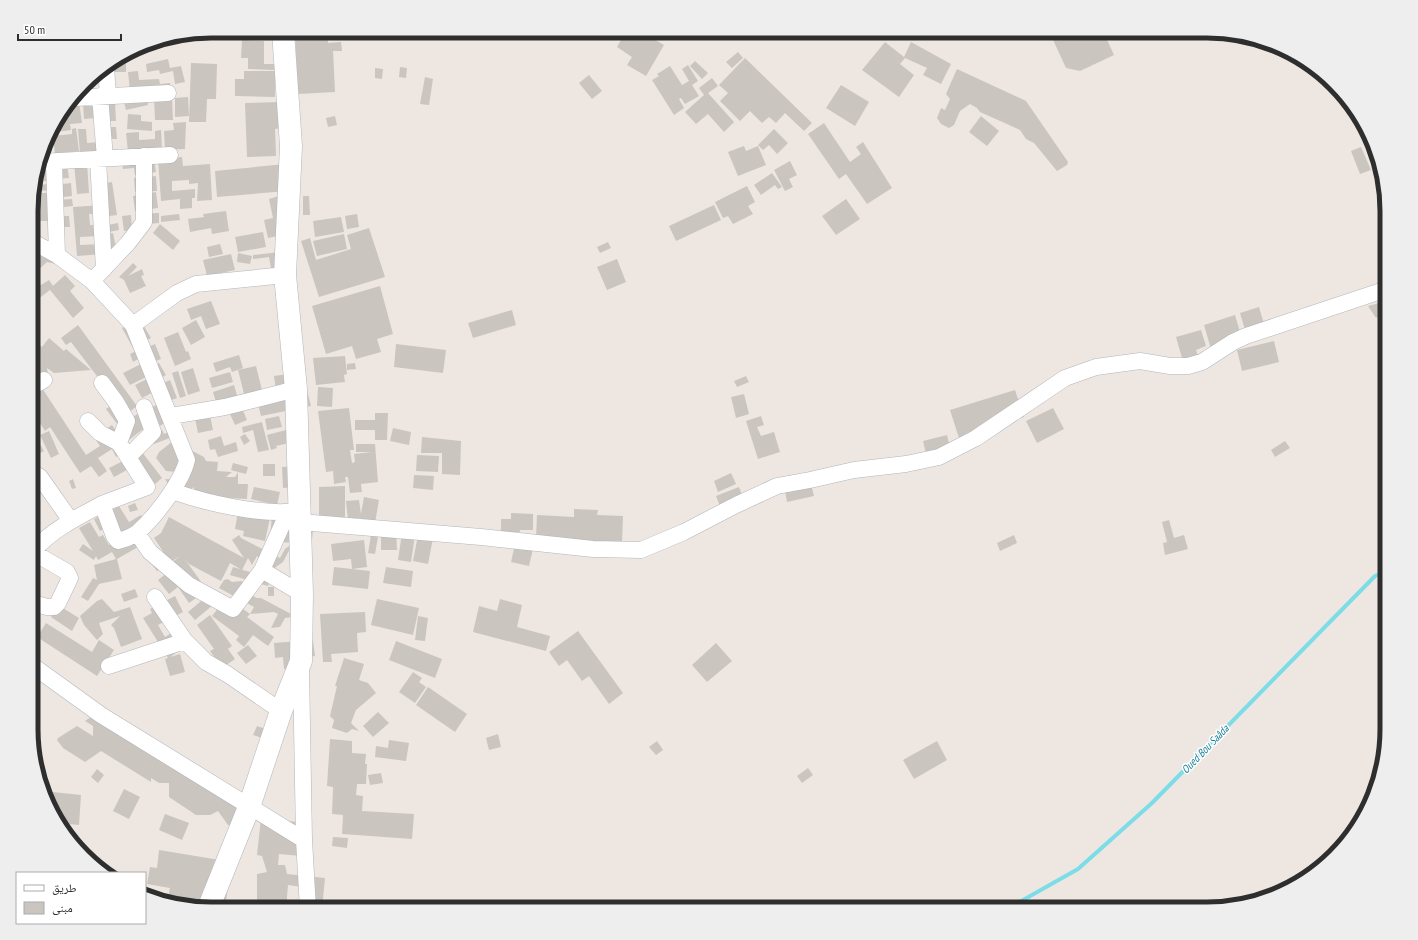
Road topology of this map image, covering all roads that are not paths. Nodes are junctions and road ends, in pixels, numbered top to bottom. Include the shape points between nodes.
1 (283, 38) edge
2 (105, 74) edge
3 (168, 93) dead end
4 (104, 96) junction
5 (81, 98) edge
6 (170, 155) dead end
7 (144, 156) junction
8 (102, 158) junction
9 (47, 162) edge
10 (38, 245) edge
11 (57, 255) junction
12 (104, 269) junction
13 (285, 275) junction
14 (92, 281) junction
15 (1380, 291) edge
16 (133, 325) junction
17 (102, 383) dead end
18 (296, 389) junction
19 (144, 407) dead end
20 (171, 416) junction
21 (88, 421) dead end
22 (118, 443) junction
23 (128, 457) junction
24 (38, 478) edge
25 (172, 491) junction
26 (102, 504) junction
27 (296, 515) junction
28 (71, 521) junction
29 (137, 533) junction
30 (38, 548) edge
31 (38, 556) edge
32 (262, 570) junction
33 (302, 594) junction
34 (155, 598) dead end
35 (38, 605) edge
36 (185, 640) junction
37 (301, 660) junction
38 (109, 666) dead end
39 (38, 670) edge
40 (281, 712) junction
41 (249, 807) junction
42 (304, 840) junction
43 (210, 902) edge
44 (308, 902) edge

1 - 13 main road via 291,146
2 - 4 street
3 - 4 street
4 - 5 street
4 - 8 street
6 - 7 street
7 - 8 street
7 - 12 street via 144,222
8 - 9 street
8 - 12 street
9 - 11 street
10 - 11 street
11 - 14 street
12 - 14 street
13 - 16 street via 196,284 177,293
13 - 18 main road
14 - 16 street
15 - 27 street via 1246,336 1202,362 1188,366 1140,361 1096,367 1065,378 976,438 939,457 854,470 777,486 736,504 684,532 641,550 593,549
16 - 20 street
17 - 22 street via 127,422
18 - 20 street via 225,407
18 - 27 main road
19 - 23 street via 153,432
20 - 25 street via 187,460 185,469
21 - 22 street via 100,433
22 - 23 street
23 - 26 street via 147,487
24 - 28 street
25 - 27 street via 195,499
25 - 29 street
26 - 28 street
26 - 29 street via 118,541
27 - 32 street
27 - 33 main road
28 - 30 street
29 - 32 street via 150,552 189,584 233,609
31 - 35 street via 67,572 70,578 54,607
32 - 33 street
33 - 37 main road
34 - 36 street
36 - 38 street
36 - 40 street via 206,662 228,674
37 - 40 main road
37 - 42 street
39 - 41 street via 101,715
40 - 41 main road
41 - 42 street
41 - 43 main road
42 - 44 street

